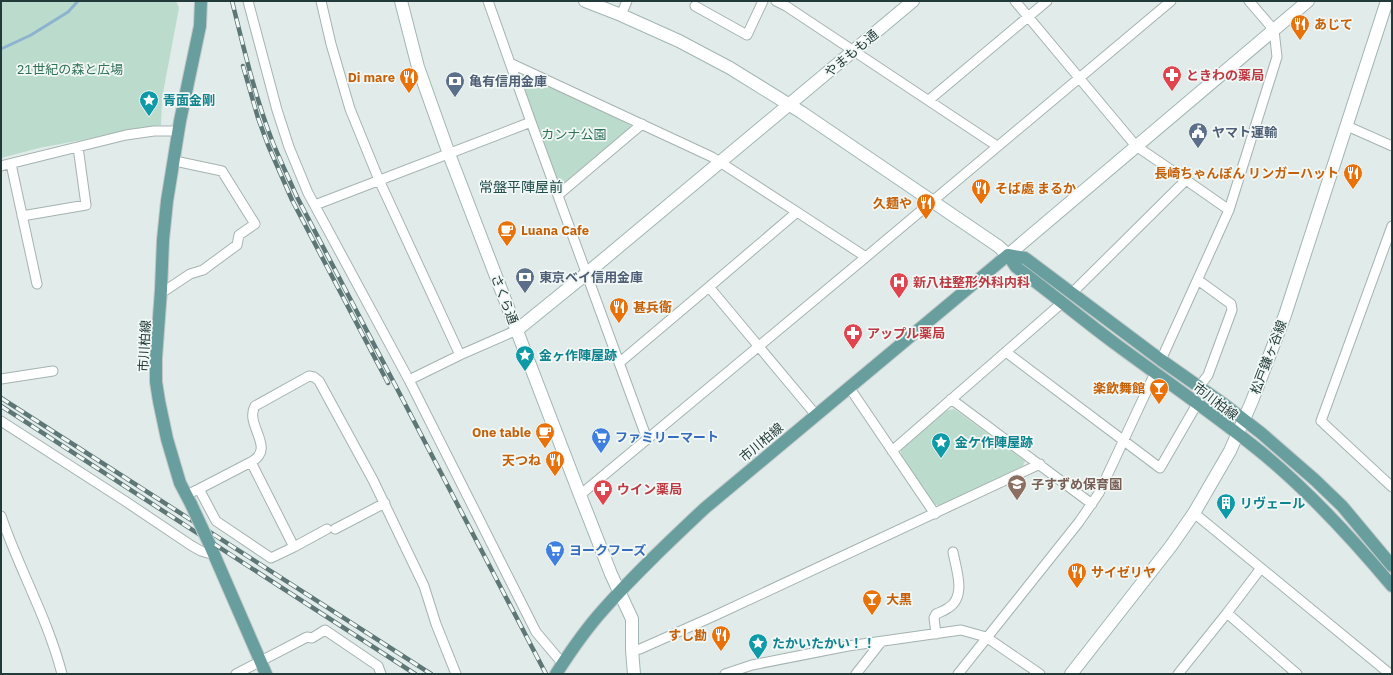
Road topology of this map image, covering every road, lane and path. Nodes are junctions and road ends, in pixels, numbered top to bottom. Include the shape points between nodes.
1 (201, 1) edge
2 (248, 1) edge
3 (321, 1) edge
4 (401, 1) edge
5 (488, 1) edge
6 (585, 1) edge
7 (627, 1) edge
8 (763, 1) edge
9 (776, 1) edge
10 (1015, 1) edge
11 (1046, 1) edge
12 (1171, 1) edge
13 (1249, 1) edge
14 (1308, 1) edge
15 (1387, 1) edge
16 (909, 2) edge
17 (786, 4) edge
18 (695, 6) dead end
19 (621, 15) junction
20 (1028, 16) junction
21 (1274, 30) junction
22 (852, 51) junction
23 (510, 63) junction
24 (1080, 78) junction
25 (929, 100) junction
26 (789, 104) junction
27 (531, 122) junction
28 (642, 124) junction
29 (1347, 126) junction
30 (179, 131) junction
31 (78, 146) junction
32 (997, 146) junction
33 (1136, 146) junction
34 (1392, 146) edge
35 (449, 154) junction
36 (175, 161) junction
37 (721, 162) junction
38 (11, 164) junction
39 (1, 166) edge
40 (379, 180) junction
41 (1186, 180) junction
42 (558, 195) junction
43 (932, 202) junction
44 (315, 205) junction
45 (1230, 210) junction
46 (797, 212) junction
47 (22, 216) junction
48 (1392, 226) edge
49 (1389, 242) edge
50 (1008, 255) junction
51 (866, 257) junction
52 (586, 274) junction
53 (1198, 280) junction
54 (38, 284) dead end
55 (709, 287) junction
56 (161, 290) junction
57 (1072, 293) junction
58 (1063, 302) junction
59 (517, 330) junction
60 (758, 346) junction
61 (1006, 352) junction
62 (460, 355) junction
63 (1161, 360) junction
64 (619, 363) junction
65 (53, 371) dead end
66 (1155, 373) junction
67 (1, 379) edge
68 (409, 380) junction
69 (1199, 386) junction
70 (849, 388) junction
71 (952, 400) junction
72 (1197, 404) junction
73 (816, 415) junction
74 (1244, 420) junction
75 (1, 421) edge
76 (1237, 435) junction
77 (647, 439) junction
78 (1123, 440) junction
79 (892, 451) junction
80 (251, 462) junction
81 (1040, 464) junction
82 (1392, 487) edge
83 (199, 490) junction
84 (580, 495) junction
85 (188, 499) junction
86 (385, 503) junction
87 (1092, 504) junction
88 (1194, 513) junction
89 (935, 514) junction
90 (1, 516) edge
91 (294, 547) junction
92 (953, 552) dead end
93 (214, 555) junction
94 (1392, 566) edge
95 (1261, 568) junction
96 (1392, 586) edge
97 (620, 592) junction
98 (1227, 613) junction
99 (936, 634) junction
100 (986, 637) junction
101 (882, 642) junction
102 (632, 650) junction
103 (261, 662) junction
104 (559, 669) edge
105 (62, 674) edge
106 (236, 674) edge
107 (266, 674) edge
108 (381, 674) edge
109 (456, 674) edge
110 (634, 674) edge
111 (725, 674) edge
112 (856, 674) edge
113 (958, 674) edge
114 (1040, 674) edge
115 (1071, 674) edge
116 (1178, 674) edge
117 (1297, 674) edge
118 (1390, 674) edge

1 - 30 main road, 市川柏線 via 200,26
2 - 44 street via 289,147
3 - 40 street via 350,109
4 - 35 street, さくら通 via 418,67
5 - 23 street
6 - 19 street
7 - 19 street
8 - 18 street via 747,35
9 - 17 street
10 - 20 street
11 - 20 street
12 - 24 street
13 - 21 street
14 - 21 street
15 - 29 street, 松戸鎌ヶ谷線
16 - 22 street, やまもも通
17 - 22 street
19 - 26 street via 730,68
20 - 24 street
20 - 25 street
21 - 33 street
21 - 45 street via 1277,57
22 - 25 street
22 - 26 street, やまもも通
23 - 27 street
23 - 28 street
24 - 32 street
24 - 33 street
25 - 32 street
26 - 37 street, やまもも通
26 - 43 street
27 - 35 street
27 - 42 street
28 - 37 street
28 - 42 street
29 - 34 street
29 - 74 street, 松戸鎌ヶ谷線 via 1285,315
30 - 31 street via 126,135
30 - 36 main road, 市川柏線
31 - 38 street
31 - 47 street via 86,205
32 - 43 street
33 - 41 street
33 - 50 street
35 - 40 street
35 - 59 street, さくら通
36 - 56 main road, 市川柏線 via 163,240
36 - 56 street via 222,171 255,224 239,235 237,245 203,270 190,274 166,290
37 - 46 street
37 - 52 street, やまもも通
38 - 39 street
38 - 47 street
40 - 44 street
40 - 62 street
41 - 45 street
41 - 57 street
42 - 52 street
43 - 50 street
43 - 51 street
44 - 68 street
45 - 53 street
46 - 51 street
46 - 55 street
47 - 54 street
48 - 49 street
49 - 82 street via 1321,421
50 - 57 main road, 市川柏線 via 1025,258
50 - 58 main road, 市川柏線 via 1016,267
50 - 70 main road, 市川柏線
51 - 60 street
52 - 59 street, やまもも通
52 - 64 street
53 - 63 street
53 - 69 street via 1231,304 1232,310 1208,375
55 - 60 street
55 - 64 street
56 - 85 main road, 市川柏線 via 156,358 158,395 167,439 180,483
57 - 63 main road, 市川柏線
58 - 61 street
58 - 66 main road, 市川柏線
59 - 62 street
59 - 84 street, さくら通
60 - 73 street
60 - 77 street
61 - 71 street
61 - 78 street
62 - 68 street
63 - 69 main road, 市川柏線
64 - 77 street
65 - 67 street
66 - 72 main road, 市川柏線
66 - 78 street
68 - 104 street via 536,632
69 - 74 main road, 市川柏線
70 - 73 main road, 市川柏線
70 - 79 street
71 - 79 street
71 - 81 street
72 - 76 main road, 市川柏線
72 - 78 street via 1160,468
73 - 97 main road, 市川柏線 via 704,508
74 - 76 street, 松戸鎌ヶ谷線
74 - 94 main road, 市川柏線 via 1268,438 1342,506
75 - 93 street via 201,552
76 - 88 street, 松戸鎌ヶ谷線
76 - 96 main road, 市川柏線 via 1256,448 1299,486
77 - 84 street
78 - 87 street
79 - 89 street
80 - 83 street
80 - 86 street via 261,452 252,414 255,406 309,376 314,377 319,381
80 - 91 street
81 - 87 street
81 - 89 street
83 - 85 street
83 - 91 street via 216,521 271,558
84 - 97 street, さくら通
85 - 93 main road, 市川柏線, bridge
86 - 91 street
86 - 109 street via 424,586
87 - 100 street
88 - 95 street
88 - 115 street, 松戸鎌ヶ谷線
89 - 102 street via 712,617
90 - 105 street via 52,640
92 - 99 street via 959,594 949,608 936,614
93 - 103 main road, 市川柏線
95 - 98 street
95 - 118 street
97 - 102 street, さくら通 via 632,620
97 - 104 main road, 市川柏線 via 603,610
98 - 116 street
98 - 117 street
99 - 100 street via 961,630
99 - 101 street
100 - 113 street
100 - 114 street
101 - 111 street via 752,665
101 - 112 street
102 - 110 street, さくら通
103 - 106 street
103 - 107 main road, 市川柏線
103 - 108 street via 325,630 378,666

